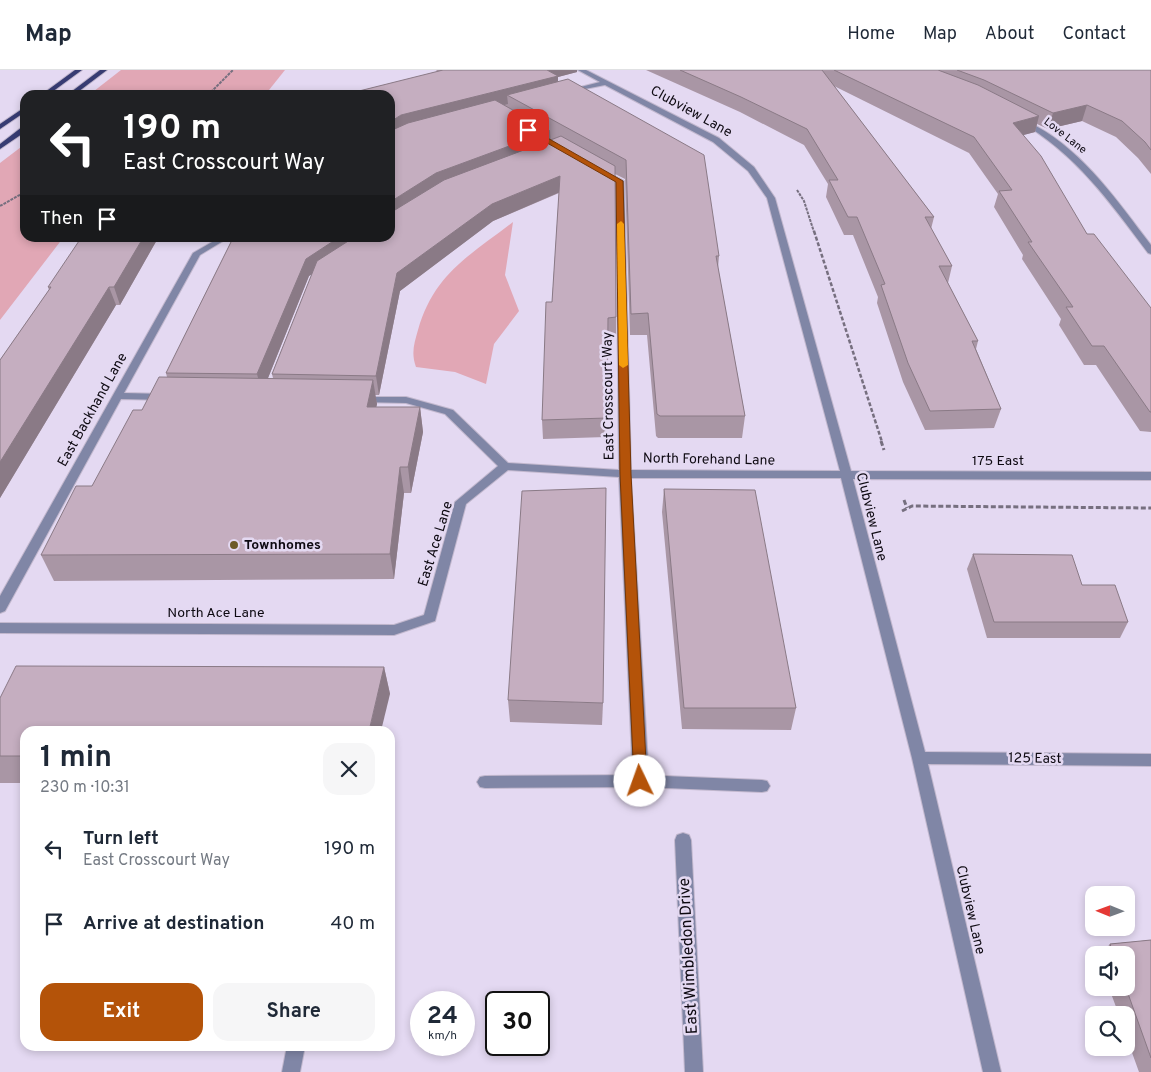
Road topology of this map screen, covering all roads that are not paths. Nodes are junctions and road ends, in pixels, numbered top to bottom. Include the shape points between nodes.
1 (79, 70) edge
2 (104, 70) edge
3 (581, 70) edge
4 (605, 83) junction
5 (51, 90) edge
6 (77, 90) edge
7 (558, 94) edge
8 (20, 113) edge
9 (1012, 115) edge
10 (0, 127) edge
11 (20, 132) edge
12 (0, 147) edge
13 (594, 167) edge
14 (217, 242) edge
15 (1151, 251) edge
16 (117, 396) junction
17 (177, 397) edge
18 (346, 399) edge
19 (505, 466) junction
20 (625, 474) junction
21 (845, 476) junction
22 (1151, 476) edge
23 (0, 608) edge
24 (430, 618) joint
25 (0, 628) edge
26 (918, 758) junction
27 (1151, 760) edge
28 (640, 781) junction
29 (485, 782) dead end
30 (762, 786) dead end
31 (683, 840) dead end
32 (295, 1051) edge
33 (291, 1072) edge
34 (694, 1072) edge
35 (992, 1072) edge

1 - 5 main road
2 - 6 main road
3 - 4 street, Clubview Lane
4 - 7 street
4 - 21 street, Clubview Lane via 716,140 751,169 771,198
8 - 10 main road
9 - 15 street, Love Lane via 1038,128 1084,165
11 - 12 main road
13 - 20 street, East Crosscourt Way via 620,181
14 - 16 street, East Backhand Lane via 197,253
16 - 17 street
16 - 23 street, East Backhand Lane
18 - 19 street via 406,400 450,412
19 - 20 street, North Forehand Lane
19 - 24 street, East Ace Lane via 462,502
20 - 21 street, North Forehand Lane
20 - 28 street, East Crosscourt Way
21 - 22 street, 175 East
21 - 26 street, Clubview Lane
24 - 25 street, North Ace Lane via 394,630
26 - 27 street, 125 East
26 - 35 street, Clubview Lane
28 - 29 street
28 - 30 street
31 - 34 street, East Wimbledon Drive
32 - 33 street

